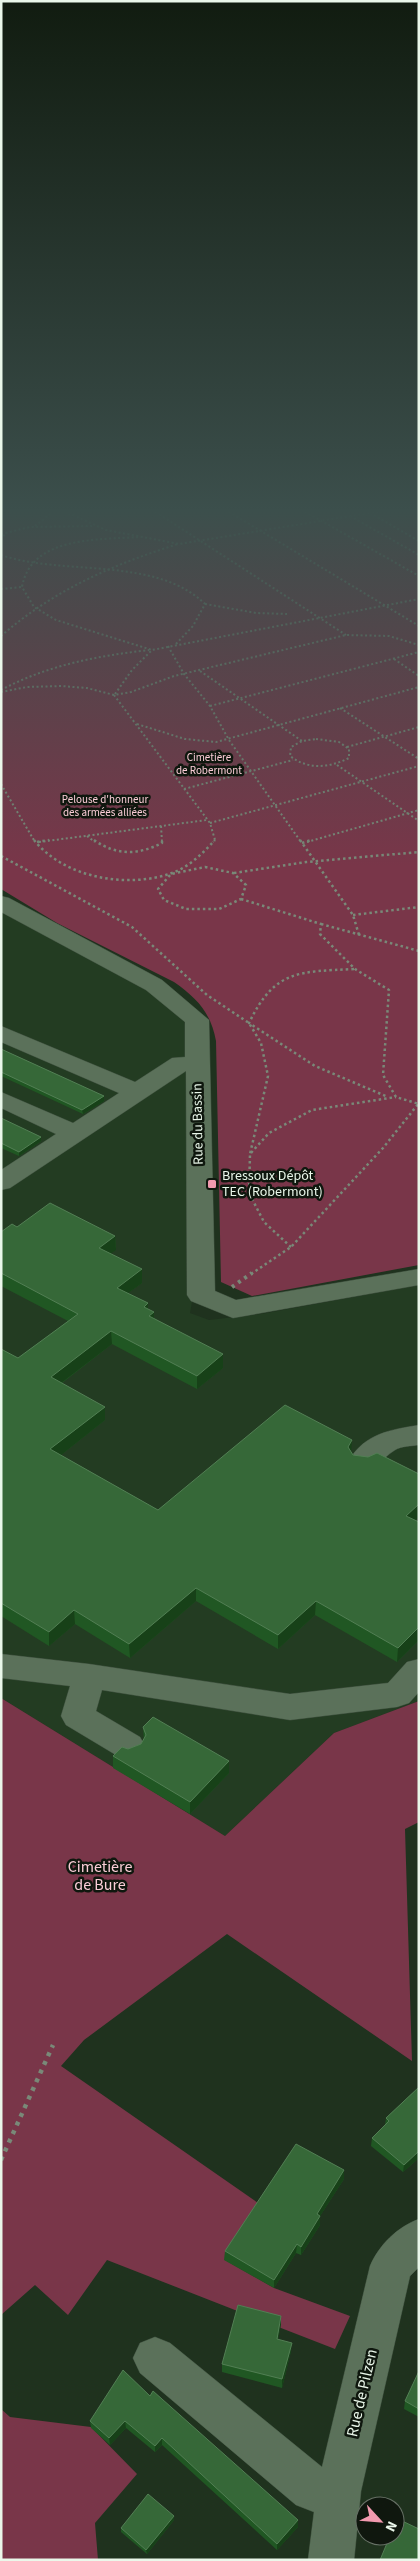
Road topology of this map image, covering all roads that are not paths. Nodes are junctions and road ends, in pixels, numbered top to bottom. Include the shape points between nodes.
1 (1, 903) edge
2 (1, 1033) edge
3 (181, 1063) dead end
4 (136, 1092) junction
5 (1, 1099) edge
6 (75, 1133) junction
7 (4, 1177) edge
8 (419, 1277) edge
9 (419, 1435) edge
10 (364, 1460) edge
11 (1, 1666) edge
12 (419, 1671) edge
13 (89, 1676) junction
14 (128, 1746) dead end
15 (419, 2238) edge
16 (155, 2358) dead end
17 (339, 2491) junction
18 (331, 2560) edge

1 - 8 street, Rue du Bassin via 154,985 197,1020 202,1295 233,1309
2 - 4 street
3 - 4 street
4 - 6 street
5 - 6 street
6 - 7 street
9 - 10 street via 388,1440
11 - 13 street
12 - 13 street via 397,1694 290,1707
13 - 14 street via 78,1716
15 - 17 street, Rue de Pilzen via 391,2266
16 - 17 street via 312,2489
17 - 18 street, Rue de Pilzen

